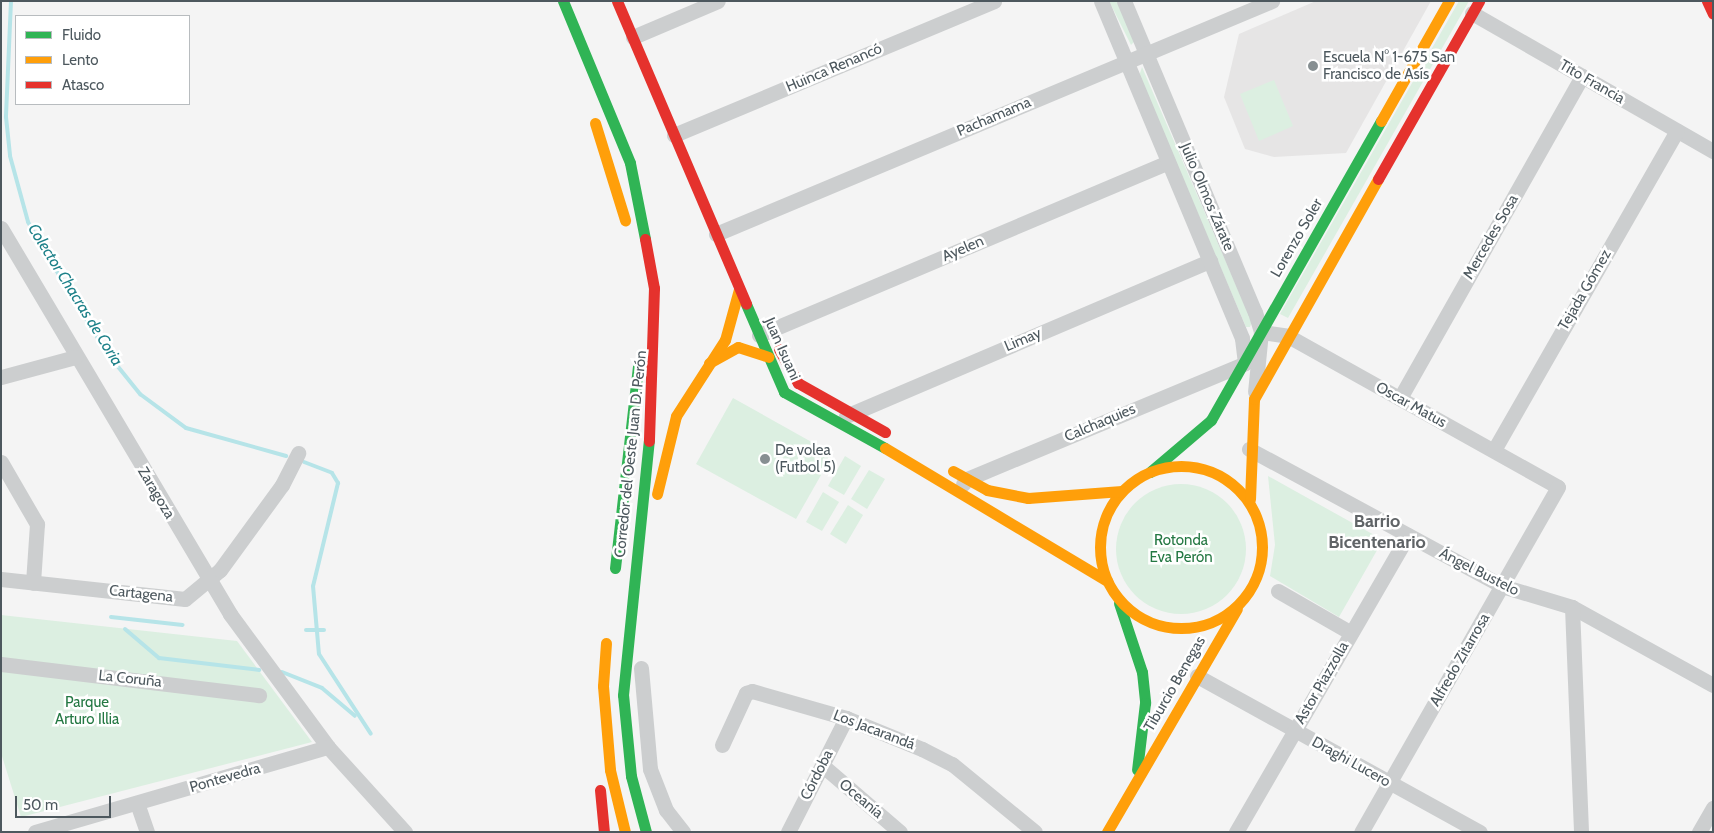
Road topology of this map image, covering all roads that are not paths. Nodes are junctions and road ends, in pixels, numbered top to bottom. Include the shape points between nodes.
1 (563, 1) edge
2 (617, 1) edge
3 (718, 1) edge
4 (994, 1) edge
5 (1100, 1) edge
6 (1124, 1) edge
7 (1272, 1) edge
8 (1449, 1) edge
9 (1707, 1) edge
10 (1475, 7) edge
11 (1713, 14) edge
12 (640, 16) dead end
13 (643, 36) junction
14 (1146, 54) junction
15 (1126, 62) junction
16 (1582, 76) junction
17 (588, 106) dead end
18 (684, 131) junction
19 (1677, 131) junction
20 (1713, 151) edge
21 (1168, 162) junction
22 (723, 227) junction
23 (1, 228) edge
24 (628, 236) dead end
25 (7, 255) edge
26 (1210, 261) junction
27 (744, 264) junction
28 (739, 290) junction
29 (1261, 332) junction
30 (765, 333) junction
31 (1288, 336) junction
32 (638, 337) dead end
33 (75, 357) junction
34 (768, 357) junction
35 (1245, 363) junction
36 (708, 364) junction
37 (1, 377) edge
38 (1400, 398) junction
39 (1254, 399) junction
40 (850, 412) junction
41 (839, 424) junction
42 (900, 441) dead end
43 (1249, 450) junction
44 (1494, 450) junction
45 (298, 454) dead end
46 (1, 462) edge
47 (942, 464) dead end
48 (1150, 472) junction
49 (963, 484) junction
50 (1558, 488) joint
51 (1122, 491) junction
52 (1250, 499) junction
53 (1408, 535) junction
54 (633, 575) junction
55 (1, 579) edge
56 (1107, 581) junction
57 (33, 583) junction
58 (210, 583) junction
59 (613, 583) dead end
60 (1502, 586) junction
61 (1278, 591) dead end
62 (1118, 598) junction
63 (1240, 603) junction
64 (1572, 607) junction
65 (607, 633) dead end
66 (1351, 633) junction
67 (1, 664) edge
68 (641, 668) dead end
69 (1197, 676) junction
70 (1713, 685) edge
71 (603, 686) junction
72 (259, 695) dead end
73 (846, 718) junction
74 (1295, 730) junction
75 (722, 745) dead end
76 (626, 746) junction
77 (328, 747) junction
78 (822, 765) junction
79 (1136, 780) junction
80 (1389, 783) junction
81 (137, 803) junction
82 (1713, 808) edge
83 (35, 832) edge
84 (147, 832) edge
85 (405, 832) edge
86 (604, 832) edge
87 (625, 832) edge
88 (646, 832) edge
89 (661, 832) edge
90 (683, 832) edge
91 (788, 832) edge
92 (900, 832) edge
93 (1035, 832) edge
94 (1108, 832) edge
95 (1236, 832) edge
96 (1361, 832) edge
97 (1480, 832) edge
98 (1581, 832) edge
99 (1699, 832) edge

1 - 54 main road, Corredor del Oeste Juan D. Perón via 630,163 654,288 654,398
2 - 13 main road, Juan Isuani
3 - 13 street
4 - 18 street, Huinca Renancó
5 - 15 street, Julio Olmos Zárate
6 - 14 street, Julio Olmos Zárate
7 - 14 street, Pachamama
8 - 29 main road, Lorenzo Soler
9 - 11 main road
10 - 16 street, Tito Francia
10 - 31 main road
12 - 13 main road, Juan Isuani
13 - 18 main road, Juan Isuani
14 - 15 street, Pachamama
14 - 29 street, Julio Olmos Zárate
15 - 21 street, Julio Olmos Zárate
15 - 22 street, Pachamama
16 - 19 street, Tito Francia
16 - 38 street, Mercedes Sosa
17 - 24 main road via 615,182
18 - 22 main road, Juan Isuani
19 - 20 street, Tito Francia
19 - 44 street, Tejada Gómez
21 - 26 street, Julio Olmos Zárate
21 - 30 street, Ayelen
22 - 27 main road, Juan Isuani
22 - 28 main road, Juan Isuani
23 - 25 street, Zaragoza
25 - 33 street, Zaragoza
26 - 35 street, Julio Olmos Zárate via 1242,338
26 - 40 street, Limay
27 - 28 main road
27 - 30 main road, Juan Isuani
28 - 30 main road, Juan Isuani
28 - 36 main road via 725,340
29 - 31 street, Oscar Matus
29 - 35 main road, Lorenzo Soler
29 - 39 street, Julio Olmos Zárate
30 - 34 main road, Juan Isuani
30 - 40 main road, Juan Isuani via 798,383
31 - 38 street, Oscar Matus
31 - 39 main road
32 - 59 main road, Corredor del Oeste Juan D. Perón via 638,379
33 - 37 street
33 - 58 street, Zaragoza
34 - 36 main road via 738,347
34 - 41 main road, Juan Isuani via 784,392
35 - 48 main road, Lorenzo Soler via 1204,428
35 - 49 street, Calchaquies
36 - 54 main road via 676,416
38 - 44 street, Oscar Matus
39 - 43 main road
40 - 41 street, Limay
40 - 42 main road, Juan Isuani
41 - 49 main road, Juan Isuani
43 - 52 main road
43 - 53 street, Ángel Bustelo
44 - 50 street, Oscar Matus
45 - 58 street, Cartagena via 282,485
46 - 57 street via 37,524
47 - 49 main road, Juan Isuani
48 - 51 main road
48 - 52 main road via 1204,470 1237,485
49 - 51 main road, Juan Isuani via 1028,498
49 - 56 main road, Juan Isuani
50 - 60 street, Alfredo Zitarrosa
51 - 56 main road via 1103,535 1101,557
52 - 63 main road via 1260,553 1254,580
53 - 60 street, Ángel Bustelo
53 - 66 street, Astor Piazzolla
54 - 76 main road, Corredor del Oeste Juan D. Perón via 623,662
55 - 57 street, Cartagena
56 - 62 main road
57 - 58 street, Cartagena via 185,599
58 - 77 street, Zaragoza
60 - 64 street, Ángel Bustelo
60 - 80 street, Alfredo Zitarrosa
61 - 66 street
62 - 63 main road via 1145,619 1178,629 1211,622
62 - 79 main road, Tiburcio Benegas via 1142,672 1144,703
63 - 69 main road, Tiburcio Benegas
64 - 70 street, Ángel Bustelo
64 - 98 street
65 - 71 main road
66 - 74 street, Astor Piazzolla
67 - 72 street, La Coruña
68 - 90 street via 650,769 666,810
69 - 74 street, Draghi Lucero
69 - 79 main road, Tiburcio Benegas
71 - 86 main road via 599,774
71 - 87 main road via 610,770
73 - 75 street, Los Jacarandá via 752,691 746,693
73 - 78 street, Córdoba
73 - 93 street, Los Jacarandá via 952,764
74 - 80 street, Draghi Lucero
74 - 95 street, Astor Piazzolla
76 - 88 main road, Corredor del Oeste Juan D. Perón
76 - 89 main road
77 - 81 street, Pontevedra
77 - 85 street, Zaragoza
78 - 91 street, Córdoba
78 - 92 street, Oceanía
79 - 94 main road, Tiburcio Benegas
80 - 96 street, Alfredo Zitarrosa
80 - 97 street, Draghi Lucero
81 - 83 street, Pontevedra
81 - 84 street
82 - 99 street

